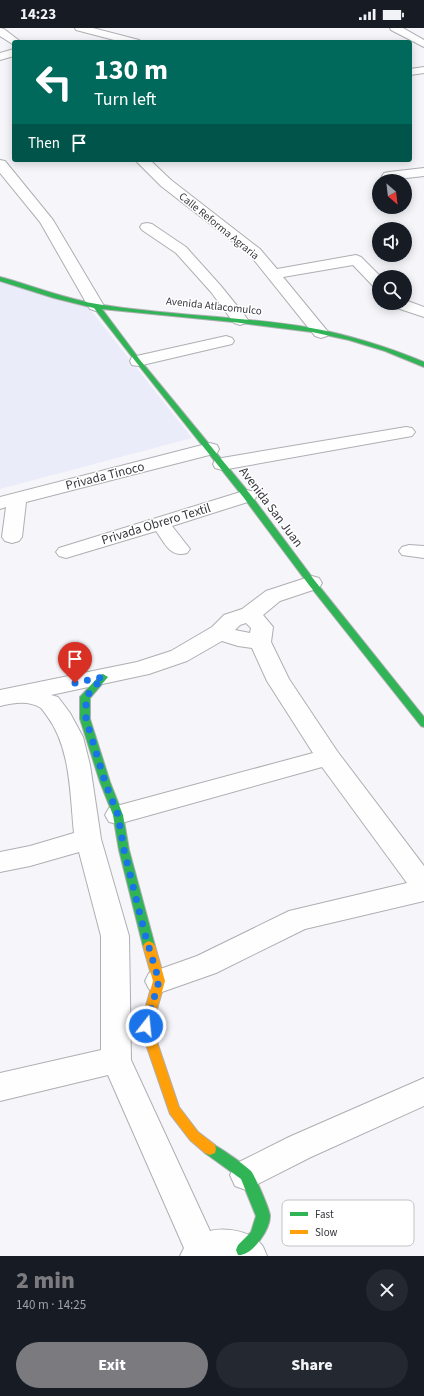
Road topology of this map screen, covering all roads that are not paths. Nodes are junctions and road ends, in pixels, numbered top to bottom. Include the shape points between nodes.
1 (80, 28) edge
2 (395, 28) edge
3 (0, 31) edge
4 (12, 40) edge
5 (127, 40) edge
6 (424, 44) edge
7 (12, 53) edge
8 (0, 57) edge
9 (424, 70) edge
10 (412, 72) edge
11 (144, 162) edge
12 (0, 164) edge
13 (424, 172) edge
14 (407, 174) edge
15 (147, 227) dead end
16 (273, 274) junction
17 (372, 277) edge
18 (0, 278) edge
19 (96, 306) junction
20 (412, 308) edge
21 (424, 312) edge
22 (240, 320) junction
23 (321, 333) junction
24 (226, 341) dead end
25 (138, 361) junction
26 (424, 365) edge
27 (406, 432) dead end
28 (210, 449) junction
29 (222, 464) junction
30 (247, 496) junction
31 (8, 501) edge
32 (160, 523) junction
33 (12, 537) dead end
34 (180, 549) dead end
35 (66, 552) dead end
36 (312, 583) junction
37 (250, 614) junction
38 (220, 632) junction
39 (260, 642) junction
40 (103, 677) junction
41 (10, 696) edge
42 (424, 724) edge
43 (328, 757) junction
44 (118, 815) junction
45 (88, 838) junction
46 (0, 862) edge
47 (424, 886) edge
48 (424, 890) edge
49 (159, 981) junction
50 (116, 1060) junction
51 (0, 1087) edge
52 (424, 1092) edge
53 (246, 1175) junction
54 (246, 1253) edge
55 (199, 1254) edge

1 - 5 street
2 - 6 street
3 - 4 street
7 - 8 street
9 - 10 street
11 - 16 street, Calle Reforma Agraria via 166,183 255,252
12 - 19 street via 46,220
13 - 14 street
15 - 22 street via 181,250
16 - 17 street via 356,260
16 - 23 street, Calle Reforma Agraria
18 - 19 street, Avenida Atlacomulco
19 - 22 street, Avenida Atlacomulco
19 - 25 street, Avenida San Juan
20 - 21 street
22 - 23 street, Avenida Atlacomulco
23 - 26 street, Avenida Atlacomulco via 370,343 404,354
24 - 25 street
25 - 28 street, Avenida San Juan
27 - 29 street
28 - 29 street, Avenida San Juan
28 - 31 street, Privada Tinoco
29 - 30 street, Avenida San Juan
30 - 32 street, Privada Obrero Textil
30 - 36 street, Avenida San Juan
31 - 33 street
32 - 34 street
32 - 35 street, Privada Obrero Textil
36 - 37 street via 273,596
36 - 42 street, Avenida San Juan
37 - 38 street via 232,620
37 - 39 street via 262,627
38 - 39 street via 238,640
38 - 40 street via 179,656 141,670
39 - 43 street via 278,681
40 - 41 street
40 - 44 street via 86,697 86,719
41 - 45 street via 50,703 62,719 71,737 78,765
43 - 44 street
43 - 47 street
44 - 49 street via 124,850
45 - 46 street via 30,856
45 - 50 street via 115,936
48 - 49 street via 299,919 206,965
49 - 53 street via 146,1026 174,1110 194,1136
50 - 51 street
50 - 55 street
52 - 53 street via 300,1147
53 - 54 street via 263,1216 257,1236
54 - 55 street via 231,1245 216,1245

